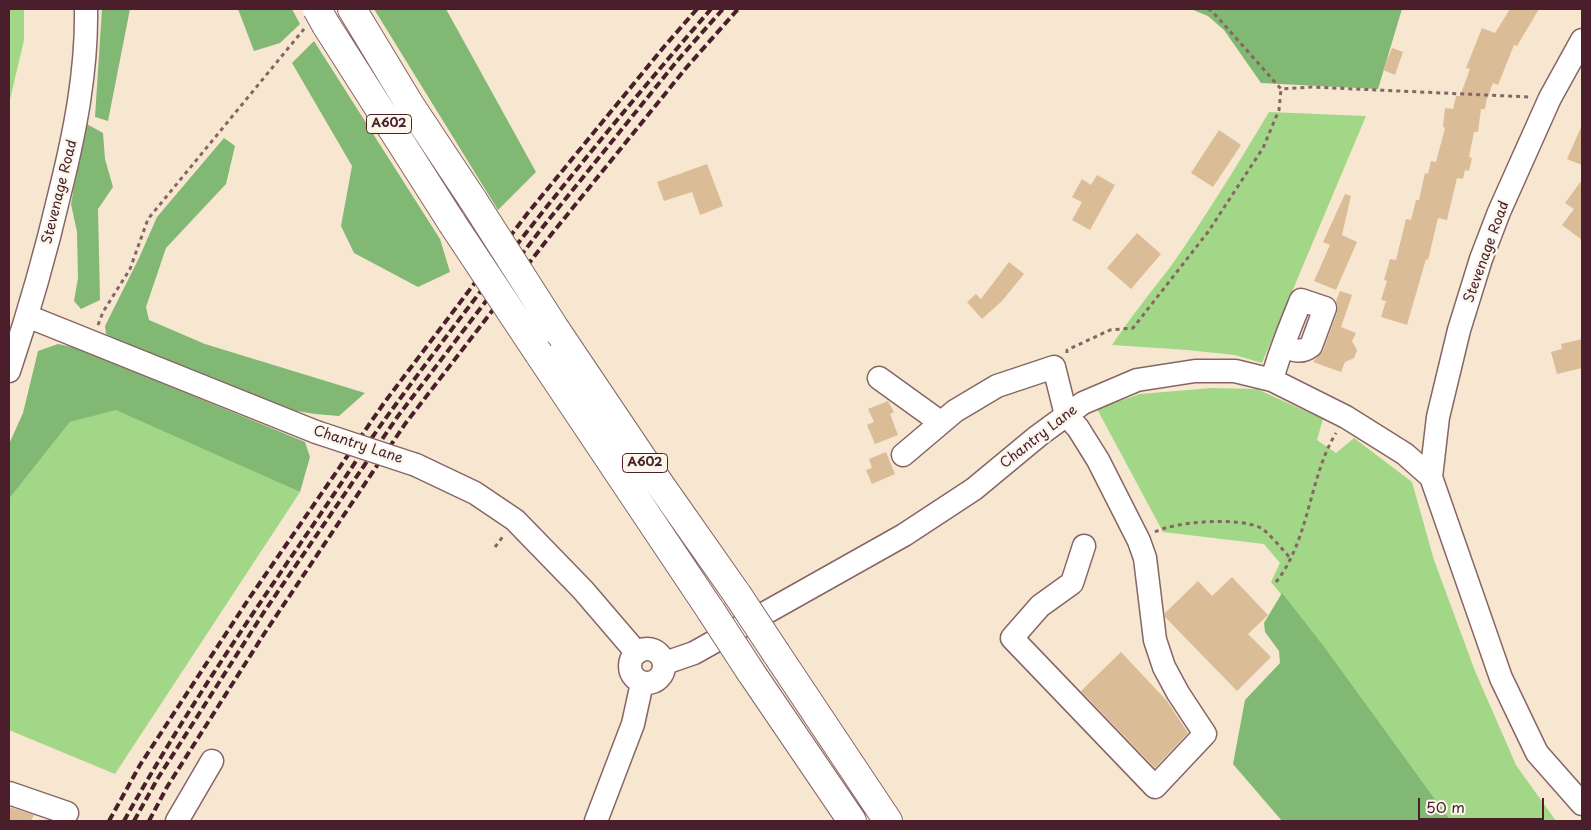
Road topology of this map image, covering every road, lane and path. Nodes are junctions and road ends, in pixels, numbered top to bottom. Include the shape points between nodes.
1 (86, 9) edge
2 (352, 9) edge
3 (1208, 9) edge
4 (317, 19) edge
5 (1582, 40) edge
6 (1281, 89) junction
7 (1550, 98) junction
8 (27, 316) junction
9 (91, 342) junction
10 (1283, 346) dead end
11 (1067, 350) dead end
12 (9, 368) edge
13 (879, 378) dead end
14 (1272, 380) junction
15 (1066, 415) junction
16 (1346, 417) junction
17 (940, 422) junction
18 (903, 455) dead end
19 (1431, 477) junction
20 (1139, 541) junction
21 (1084, 546) dead end
22 (1290, 558) junction
23 (1276, 582) dead end
24 (637, 652) junction
25 (664, 663) junction
26 (642, 683) junction
27 (212, 760) dead end
28 (9, 793) edge
29 (1582, 804) edge
30 (67, 813) dead end
31 (177, 821) edge
32 (596, 821) edge
33 (852, 821) edge
34 (888, 821) edge

1 - 8 street, Stevenage Road via 84,66 75,130
2 - 34 main road, A602, bridge via 556,330
3 - 6 path
4 - 9 path via 148,219 130,269 103,312
4 - 33 main road, A602, bridge
5 - 7 street, Stevenage Road
6 - 7 path via 1311,87
6 - 11 path via 1279,110 1264,148 1208,232 1133,328 1110,330
7 - 19 street, Stevenage Road via 1481,259 1438,417
8 - 9 street, Chantry Lane
8 - 12 street, Stevenage Road
9 - 24 street, Chantry Lane, bridge via 316,432 416,465 475,493 515,520
10 - 14 street
13 - 17 street
14 - 15 street, Chantry Lane via 1236,370 1195,370 1137,380 1083,403
14 - 16 street, Chantry Lane
15 - 17 street via 1054,367 997,386
15 - 20 street via 1098,460
15 - 25 street, Chantry Lane via 974,490 904,535 694,653
16 - 19 street, Chantry Lane via 1405,454
16 - 22 path via 1328,447 1303,528
17 - 18 street
19 - 29 street via 1501,678 1537,753
20 - 21 street via 1145,558 1156,640 1164,667 1205,734 1155,786 1012,638 1040,606 1072,583
20 - 22 path via 1162,529 1194,523 1237,521 1262,528
22 - 23 path
24 - 25 street via 654,650
24 - 26 street via 630,661 631,672
25 - 26 street via 659,680
26 - 32 street via 633,724
27 - 31 street
28 - 30 street

